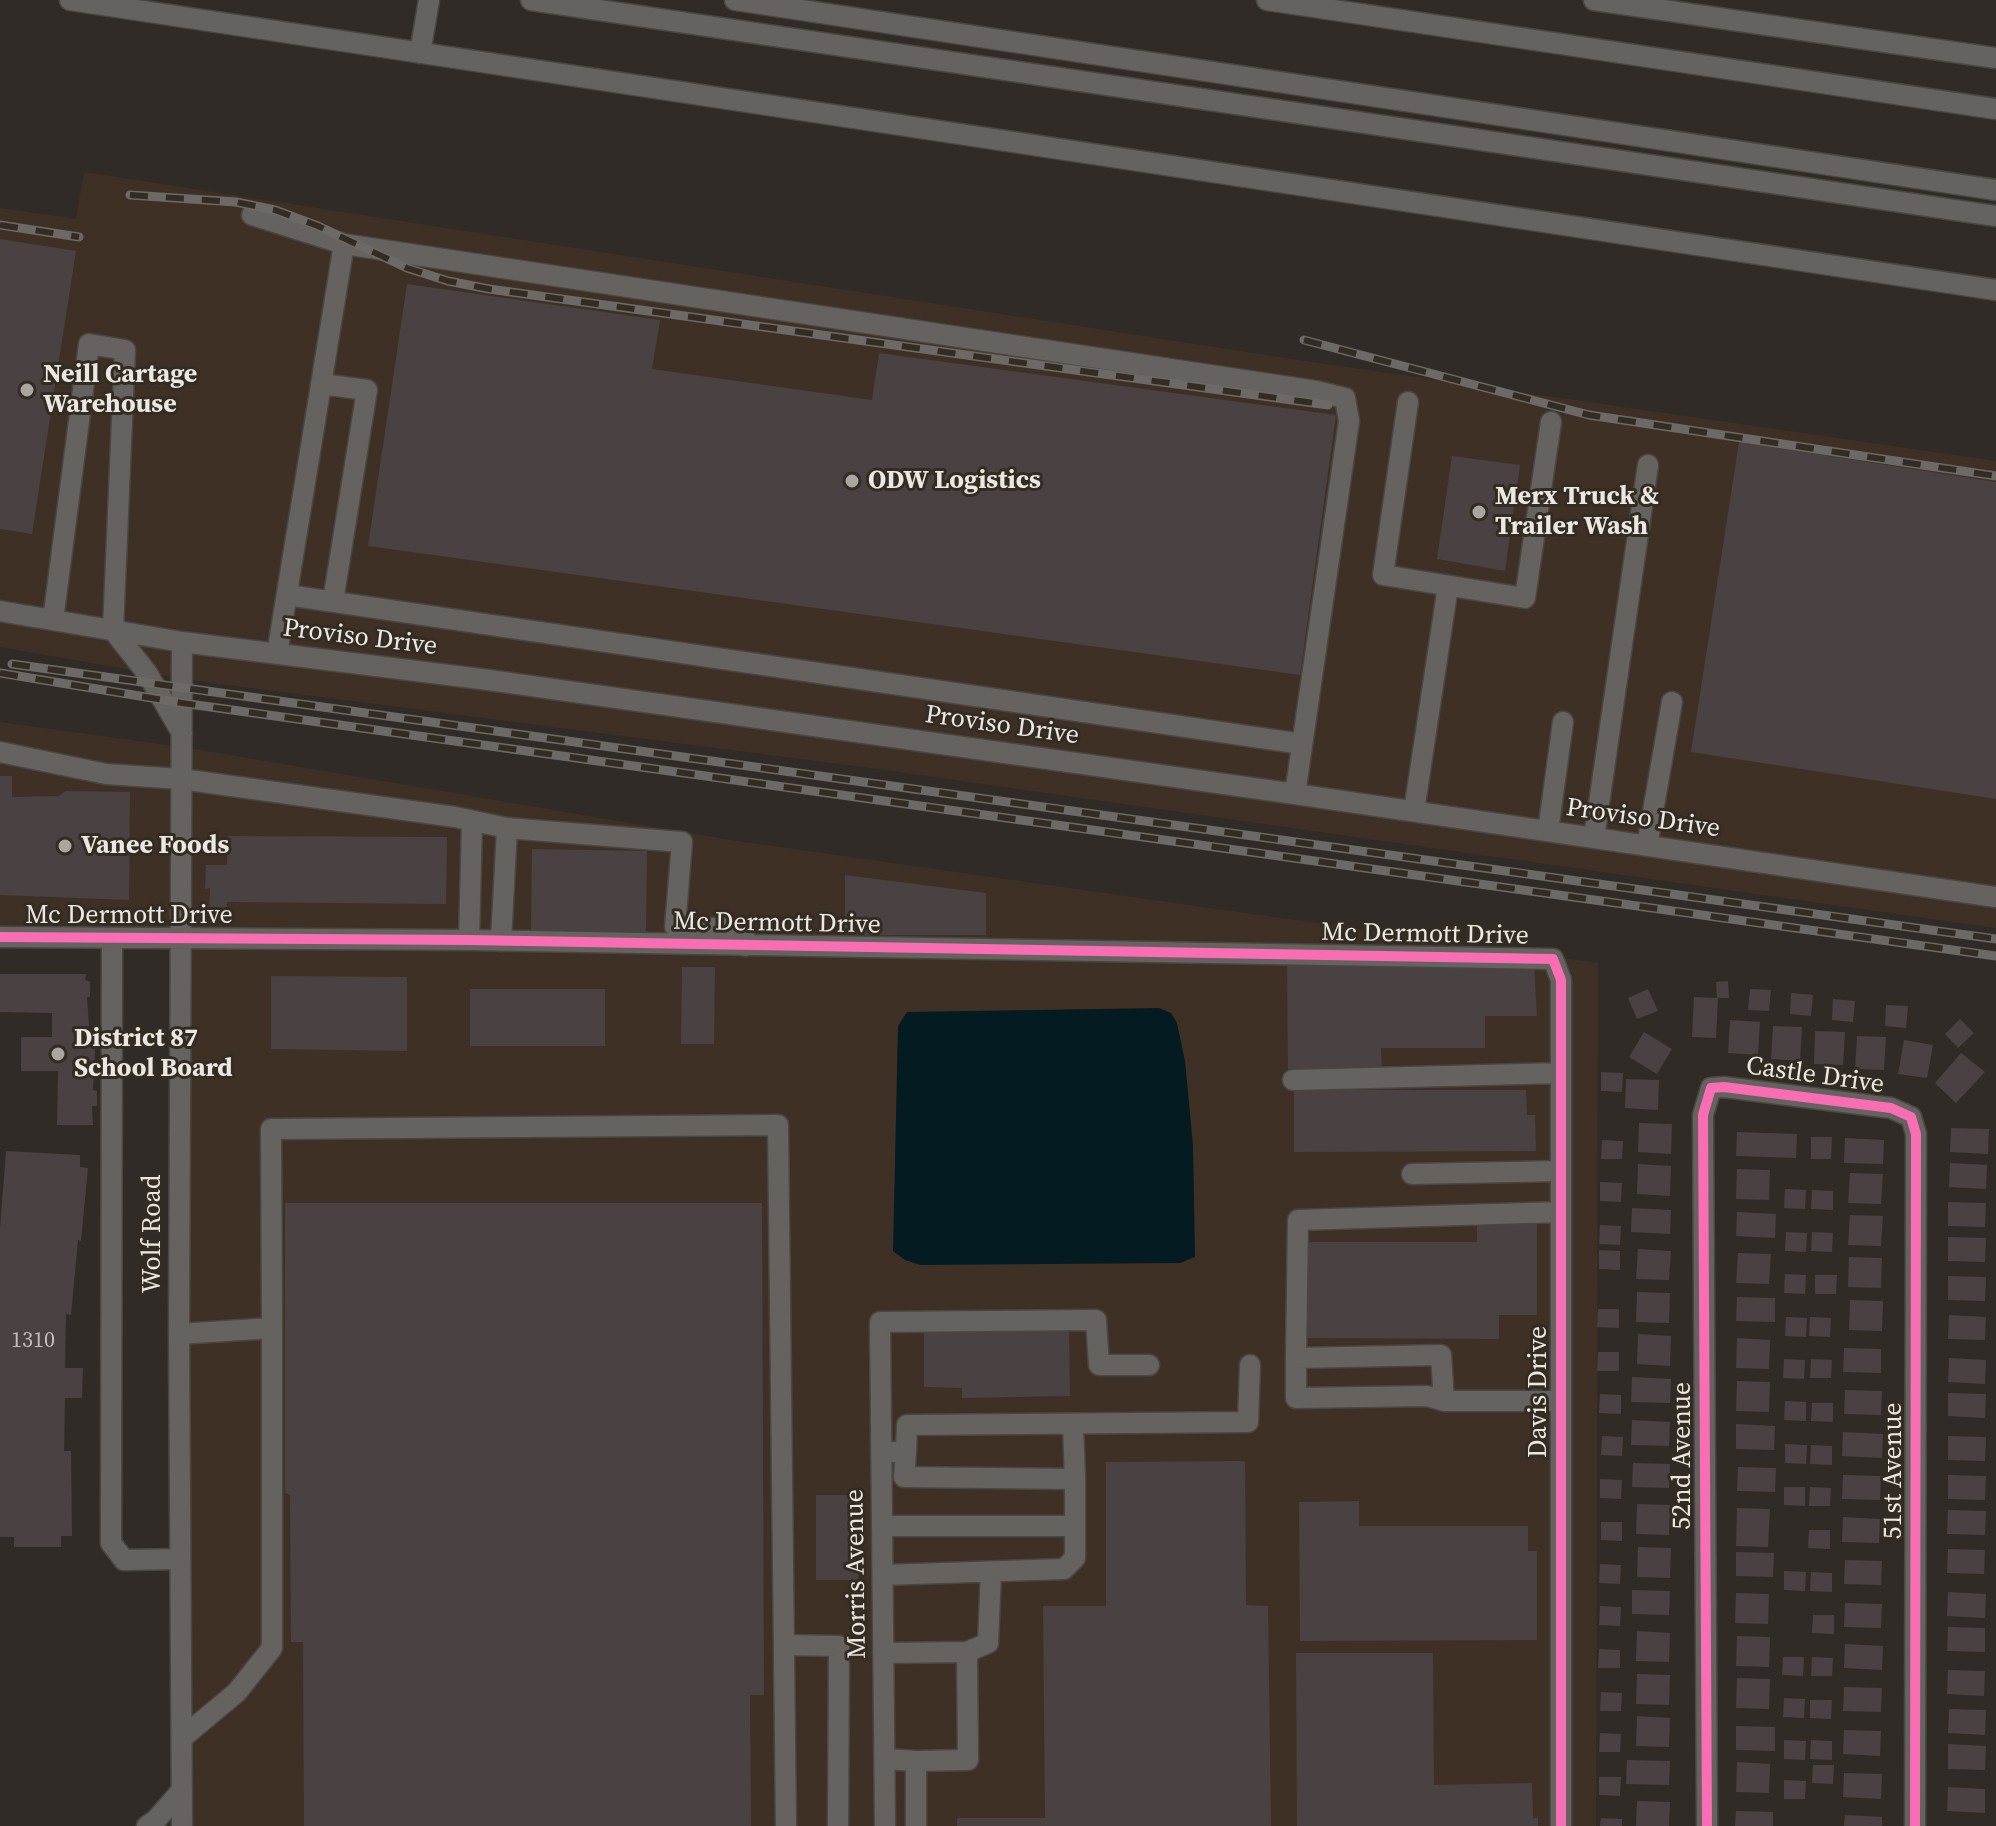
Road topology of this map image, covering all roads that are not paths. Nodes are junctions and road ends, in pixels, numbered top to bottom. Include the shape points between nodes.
1 (70, 0) edge
2 (429, 0) edge
3 (531, 0) edge
4 (735, 0) edge
5 (1267, 0) edge
6 (1594, 0) edge
7 (420, 53) junction
8 (1996, 58) edge
9 (1996, 109) edge
10 (1996, 190) edge
11 (252, 215) dead end
12 (1996, 216) edge
13 (344, 244) junction
14 (1996, 290) edge
15 (321, 384) junction
16 (1408, 402) dead end
17 (1551, 422) dead end
18 (1648, 465) dead end
19 (1448, 586) junction
20 (287, 595) junction
21 (333, 601) junction
22 (0, 611) edge
23 (53, 620) junction
24 (113, 630) junction
25 (182, 642) junction
26 (277, 654) junction
27 (1672, 702) dead end
28 (1563, 722) dead end
29 (182, 733) junction
30 (1302, 744) junction
31 (0, 752) edge
32 (181, 779) junction
33 (1295, 794) junction
34 (1414, 811) junction
35 (472, 821) junction
36 (507, 828) junction
37 (1548, 831) junction
38 (1594, 838) junction
39 (1647, 846) junction
40 (1996, 897) edge
41 (0, 937) edge
42 (112, 939) junction
43 (181, 939) junction
44 (469, 940) junction
45 (501, 941) junction
46 (745, 946) junction
47 (1553, 959) joint
48 (1561, 1073) junction
49 (1293, 1080) dead end
50 (1711, 1088) joint
51 (1911, 1117) joint
52 (1561, 1171) junction
53 (1412, 1174) dead end
54 (1561, 1212) junction
55 (272, 1328) junction
56 (179, 1334) junction
57 (1296, 1358) junction
58 (1149, 1365) dead end
59 (1250, 1365) dead end
60 (1444, 1401) junction
61 (1561, 1401) junction
62 (1073, 1424) junction
63 (881, 1451) junction
64 (906, 1452) junction
65 (1075, 1479) junction
66 (882, 1526) junction
67 (1075, 1526) junction
68 (180, 1559) junction
69 (991, 1572) junction
70 (883, 1575) junction
71 (785, 1645) junction
72 (967, 1652) junction
73 (883, 1653) junction
74 (182, 1738) junction
75 (885, 1759) junction
76 (916, 1761) junction
77 (182, 1790) junction
78 (147, 1826) edge
79 (182, 1826) edge
80 (786, 1826) edge
81 (838, 1826) edge
82 (885, 1826) edge
83 (916, 1826) edge
84 (1561, 1826) edge
85 (1707, 1826) edge
86 (1915, 1826) edge

1 - 7 street
2 - 7 street
3 - 12 street
4 - 10 street
5 - 9 street
6 - 8 street
7 - 14 street
11 - 13 street
13 - 15 street
13 - 30 street via 1345,398 1349,421
15 - 20 street
15 - 21 street via 367,390
16 - 19 street via 1383,575
17 - 19 street via 1525,598
18 - 38 street
19 - 34 street
20 - 21 street
20 - 26 street
21 - 30 street
22 - 23 street, Proviso Drive
23 - 24 street, Proviso Drive
23 - 24 street via 89,344 125,350
24 - 25 street, Proviso Drive
24 - 29 street via 147,673
25 - 26 street, Proviso Drive
25 - 29 street, Wolf Road
26 - 33 street, Proviso Drive
27 - 39 street
28 - 37 street
29 - 32 street, Wolf Road
30 - 33 street
31 - 32 street via 106,774
32 - 35 street
32 - 43 street, Wolf Road
33 - 34 street, Proviso Drive
34 - 37 street, Proviso Drive
35 - 36 street
35 - 44 street
36 - 45 street
36 - 46 street via 682,842 675,927 744,929
37 - 38 street, Proviso Drive
38 - 39 street, Proviso Drive
39 - 40 street, Proviso Drive
41 - 42 street, Mc Dermott Drive
42 - 43 street, Mc Dermott Drive
42 - 68 street via 111,1543 124,1560
43 - 44 street, Mc Dermott Drive
43 - 56 street, Wolf Road
44 - 45 street, Mc Dermott Drive
45 - 46 street, Mc Dermott Drive
46 - 47 street, Mc Dermott Drive
47 - 48 street, Davis Drive via 1561,980
48 - 49 street
48 - 52 street, Davis Drive
50 - 51 street, Castle Drive via 1891,1108
50 - 85 street, 52nd Avenue via 1703,1115
51 - 86 street, 51st Avenue via 1916,1134
52 - 53 street
52 - 54 street, Davis Drive
54 - 57 street via 1298,1220
54 - 61 street, Davis Drive
55 - 56 street
55 - 71 street via 271,1129 778,1125
55 - 74 street via 272,1648 237,1692
56 - 68 street, Wolf Road
57 - 60 street via 1296,1398 1427,1396
57 - 60 street via 1441,1355
58 - 63 street, Morris Avenue via 1099,1365 1096,1320 880,1322
59 - 62 street via 1248,1422
60 - 61 street
61 - 84 street, Davis Drive
62 - 64 street via 907,1425
62 - 65 street
63 - 64 street
63 - 66 street, Morris Avenue
64 - 65 street via 904,1477
65 - 67 street
66 - 67 street
66 - 70 street, Morris Avenue
67 - 69 street via 1075,1558 1064,1569
68 - 74 street, Wolf Road
69 - 70 street
69 - 72 street via 988,1643
70 - 73 street, Morris Avenue
71 - 80 street
71 - 81 street via 839,1646
72 - 73 street
72 - 76 street via 968,1760
73 - 75 street, Morris Avenue
74 - 77 street, Wolf Road
75 - 76 street
75 - 82 street, Morris Avenue
76 - 83 street
77 - 78 street
77 - 79 street, Wolf Road

